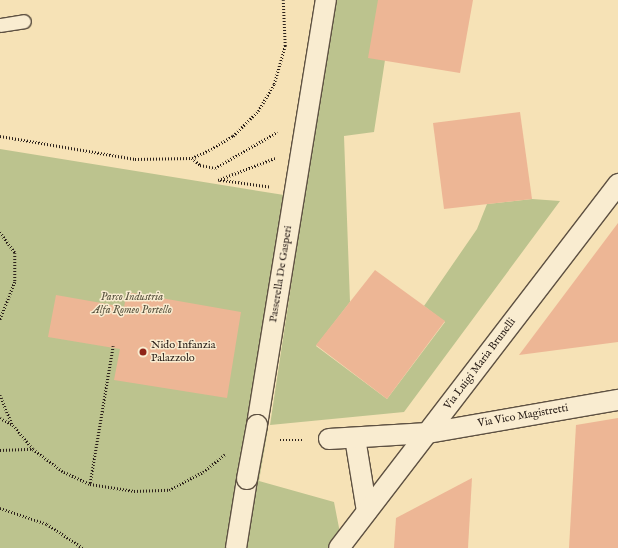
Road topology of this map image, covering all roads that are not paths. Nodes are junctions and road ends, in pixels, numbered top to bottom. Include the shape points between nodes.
1 (326, 0) edge
2 (24, 20) dead end
3 (0, 25) edge
4 (618, 184) edge
5 (618, 400) edge
6 (428, 433) junction
7 (355, 438) junction
8 (330, 439) road end
9 (367, 511) junction
10 (340, 546) edge
11 (236, 548) edge

1 - 11 street, Passerella De Gasperi, bridge
2 - 3 lane
4 - 6 street, Via Luigi Maria Brunelli
5 - 6 street, Via Vico Magistretti
6 - 7 street, Via Vico Magistretti
6 - 9 street, Via Luigi Maria Brunelli
7 - 8 street, Via Vico Magistretti
7 - 9 street
9 - 10 street, Via Luigi Maria Brunelli

